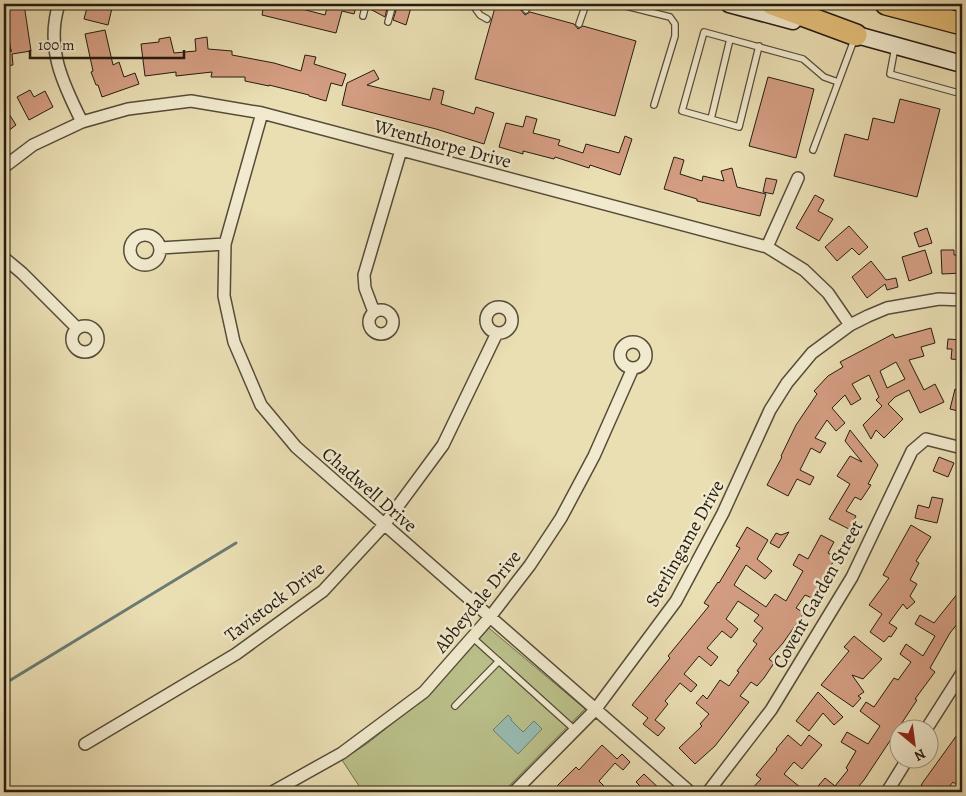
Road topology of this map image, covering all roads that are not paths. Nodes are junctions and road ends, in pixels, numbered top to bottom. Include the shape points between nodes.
1 (59, 4) edge
2 (305, 4) edge
3 (315, 4) edge
4 (366, 4) edge
5 (393, 4) edge
6 (472, 4) edge
7 (586, 4) edge
8 (618, 4) edge
9 (729, 4) edge
10 (772, 4) edge
11 (886, 4) edge
12 (363, 16) dead end
13 (487, 18) dead end
14 (388, 22) dead end
15 (579, 24) dead end
16 (962, 24) edge
17 (856, 35) junction
18 (730, 39) junction
19 (895, 45) junction
20 (759, 46) junction
21 (962, 64) edge
22 (838, 82) junction
23 (962, 94) edge
24 (654, 105) dead end
25 (262, 113) junction
26 (711, 119) junction
27 (82, 122) junction
28 (401, 150) junction
29 (813, 150) dead end
30 (4, 166) edge
31 (798, 178) dead end
32 (225, 244) junction
33 (766, 247) junction
34 (160, 248) dead end
35 (4, 258) edge
36 (962, 300) edge
37 (374, 312) dead end
38 (850, 325) junction
39 (77, 328) dead end
40 (497, 333) dead end
41 (633, 368) dead end
42 (962, 448) edge
43 (384, 525) junction
44 (490, 617) junction
45 (472, 637) junction
46 (499, 661) junction
47 (962, 673) edge
48 (455, 706) dead end
49 (595, 710) junction
50 (933, 718) edge
51 (575, 730) junction
52 (85, 744) dead end
53 (902, 768) edge
54 (274, 792) edge
55 (514, 792) edge
56 (690, 792) edge
57 (708, 792) edge
58 (887, 792) edge

1 - 27 street via 55,16 54,50 64,85
2 - 3 lane
4 - 12 lane
5 - 14 lane
6 - 13 lane via 480,16
7 - 15 lane
8 - 24 lane via 670,17 675,24 675,36
9 - 17 main road
10 - 17 highway
11 - 16 highway
17 - 19 main road
17 - 22 lane
18 - 20 lane
18 - 26 lane
18 - 26 lane via 704,32 682,111
19 - 21 main road
19 - 23 lane via 890,74
20 - 22 lane via 803,58 824,77
20 - 26 lane via 740,127
22 - 29 lane
25 - 27 street, Wrenthorpe Drive via 191,101 128,108
25 - 28 street, Wrenthorpe Drive
25 - 32 street, Chadwell Drive
27 - 30 street, Wrenthorpe Drive via 33,145
28 - 33 street, Wrenthorpe Drive
28 - 37 street via 364,275
31 - 33 street
32 - 34 street
32 - 43 street, Chadwell Drive via 224,296 234,342 261,405 296,447
33 - 38 street, Wrenthorpe Drive via 804,270 828,293
35 - 39 street
36 - 38 street, Sterlingame Drive via 939,299 887,308
38 - 49 street, Sterlingame Drive via 812,353 787,383 770,410 723,513 676,601
40 - 43 street, Tavistock Drive via 442,445
41 - 44 street, Abbeydale Drive via 594,456 561,518
42 - 57 street, Covent Garden Street via 926,439 912,451 852,577 771,710
43 - 44 street, Chadwell Drive
43 - 52 street, Tavistock Drive via 323,591 236,654
44 - 45 street, Abbeydale Drive
44 - 49 street, Chadwell Drive
45 - 46 lane
45 - 54 street, Abbeydale Drive via 424,692 342,752
46 - 48 lane
46 - 51 lane
47 - 50 street
49 - 51 street, Sterlingame Drive
49 - 56 street, Chadwell Drive
51 - 55 street, Sterlingame Drive
53 - 58 street

